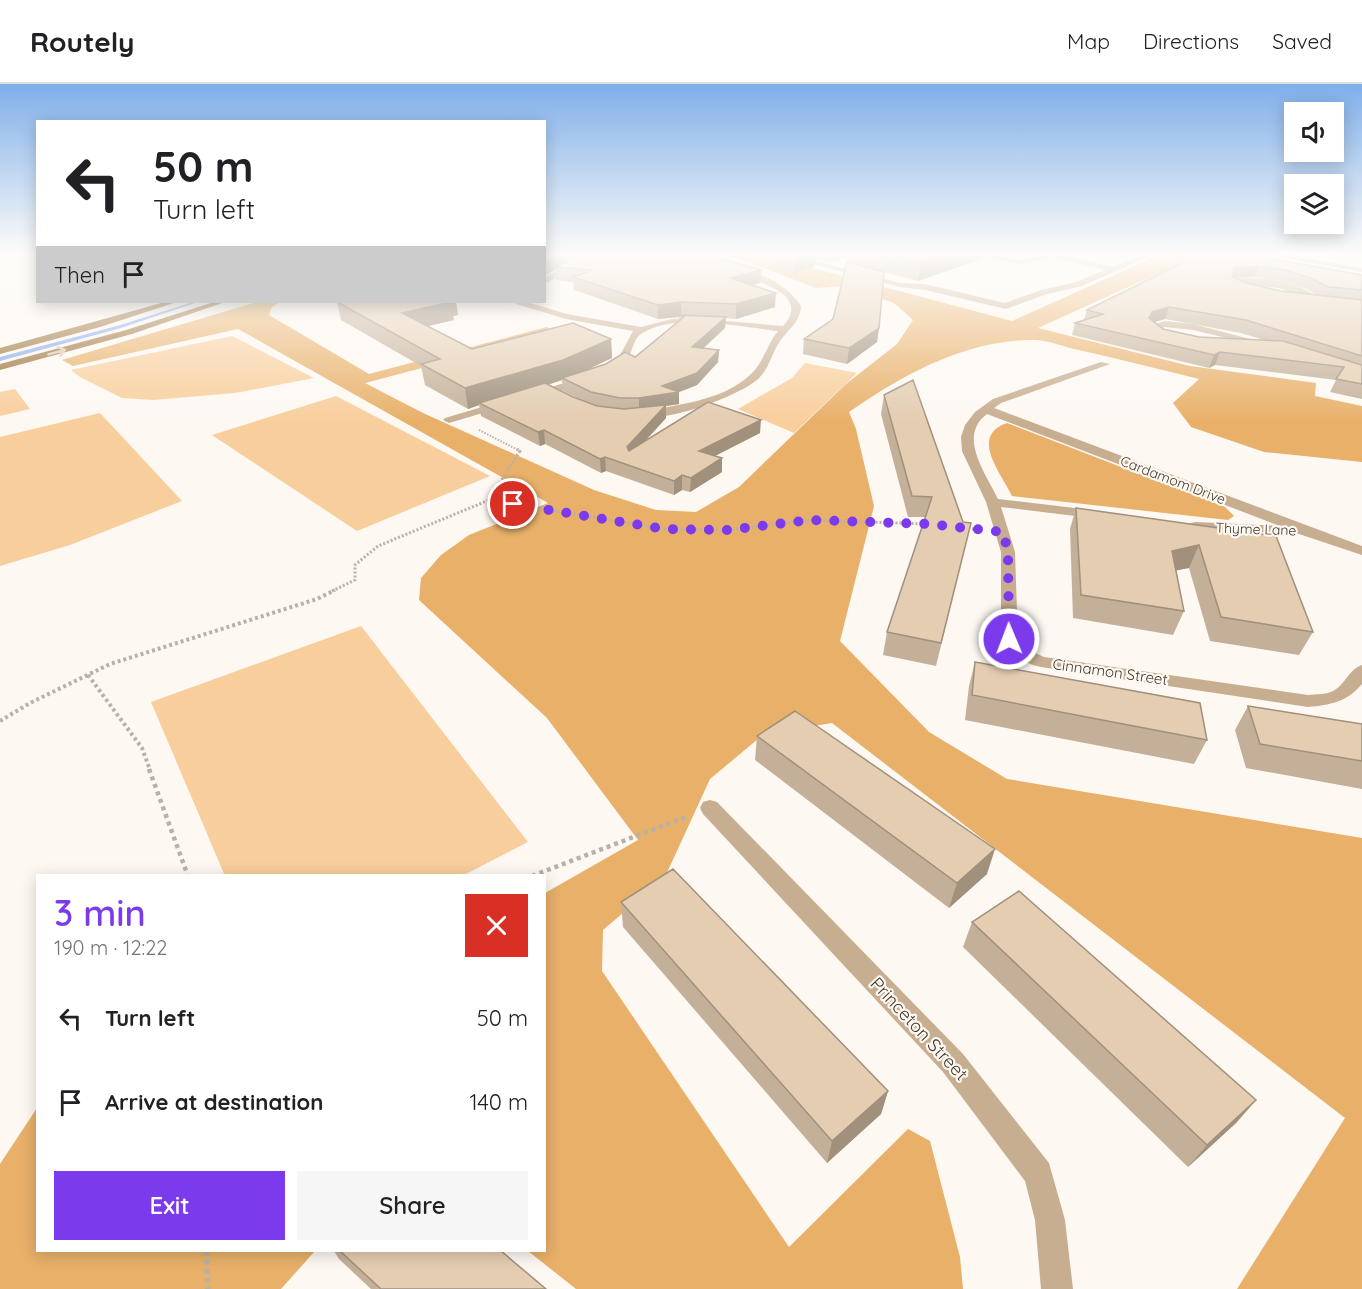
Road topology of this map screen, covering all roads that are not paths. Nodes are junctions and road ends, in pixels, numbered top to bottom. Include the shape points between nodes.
1 (144, 310) edge
2 (195, 310) edge
3 (547, 310) edge
4 (797, 310) edge
5 (785, 329) junction
6 (641, 330) junction
7 (1279, 348) junction
8 (0, 351) edge
9 (1289, 352) edge
10 (1105, 364) dead end
11 (0, 367) edge
12 (548, 390) junction
13 (566, 398) edge
14 (985, 409) junction
15 (634, 417) edge
16 (449, 420) dead end
17 (993, 502) junction
18 (1110, 516) edge
19 (1181, 524) edge
20 (1305, 531) junction
21 (1362, 551) edge
22 (1362, 671) edge
23 (710, 808) road end
24 (1057, 1289) edge

1 - 8 main road
11 -> 2 main road
3 - 6 street
4 - 5 street
5 - 6 street via 686,321
5 - 15 street via 765,365 738,387 684,408
6 - 12 street via 631,338 630,349 612,367
7 - 7 street via 1183,325 1152,328 1164,338 1199,344
7 - 9 street
10 - 14 street, Cinnamon Street via 997,401
12 - 13 street
12 - 16 street
14 - 17 street, Cinnamon Street via 970,425 968,451
14 - 20 street, Cardamom Drive
17 - 18 street
17 - 22 street, Cinnamon Street via 1008,552 1009,639 1025,656 1041,662 1308,701 1329,700 1347,692
19 - 20 street, Thyme Lane
20 - 21 street, Cardamom Drive
23 - 24 street, Princeton Street via 953,1063 1038,1174 1050,1220

